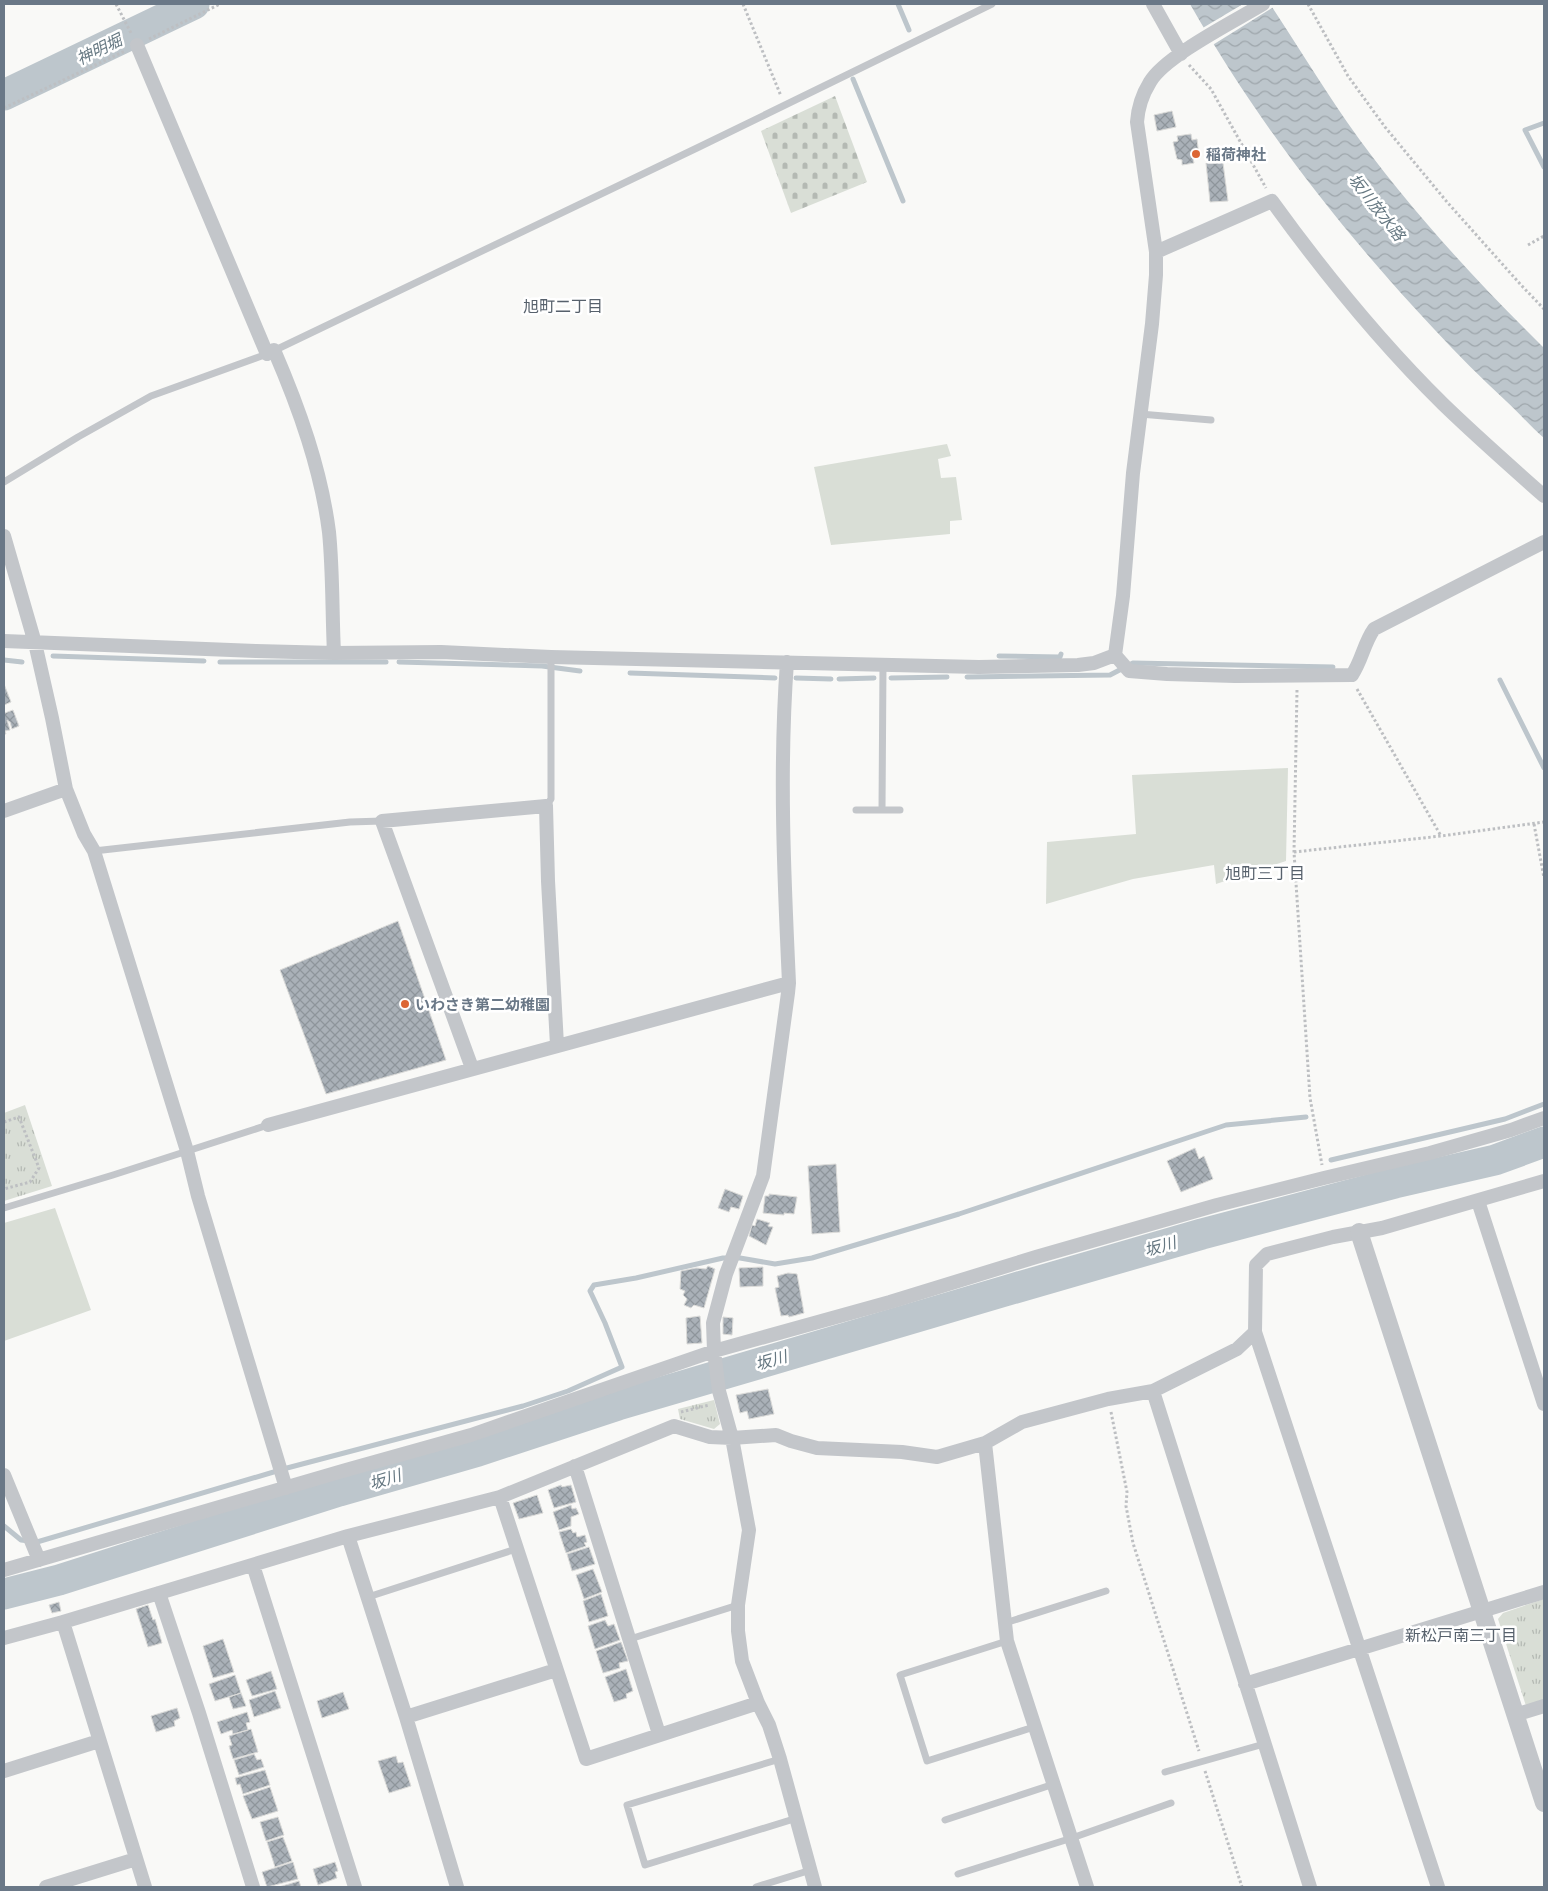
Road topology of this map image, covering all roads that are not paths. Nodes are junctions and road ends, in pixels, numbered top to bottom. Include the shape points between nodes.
1 (992, 4) edge
2 (1153, 4) edge
3 (1263, 4) edge
4 (137, 45) road end
5 (1185, 51) junction
6 (1156, 252) junction
7 (271, 352) junction
8 (1140, 414) junction
9 (1211, 420) dead end
10 (4, 482) edge
11 (1544, 496) edge
12 (4, 536) edge
13 (1544, 542) edge
14 (4, 641) edge
15 (35, 643) junction
16 (334, 653) junction
17 (1115, 655) junction
18 (551, 657) junction
19 (787, 662) junction
20 (883, 665) junction
21 (66, 790) junction
22 (546, 806) junction
23 (856, 810) dead end
24 (882, 810) junction
25 (900, 810) dead end
26 (4, 811) edge
27 (382, 821) junction
28 (94, 851) junction
29 (789, 983) junction
30 (557, 1045) junction
31 (472, 1068) junction
32 (1544, 1118) edge
33 (268, 1125) joint
34 (187, 1151) junction
35 (1544, 1181) edge
36 (1478, 1201) junction
37 (4, 1208) edge
38 (1359, 1232) junction
39 (1255, 1332) junction
40 (714, 1353) junction
41 (1153, 1391) junction
42 (1544, 1404) edge
43 (732, 1438) junction
44 (985, 1443) junction
45 (575, 1466) junction
46 (4, 1475) edge
47 (282, 1477) junction
48 (500, 1497) junction
49 (348, 1536) junction
50 (516, 1549) junction
51 (37, 1555) junction
52 (253, 1565) junction
53 (4, 1570) edge
54 (1106, 1591) dead end
55 (1544, 1592) edge
56 (159, 1593) junction
57 (368, 1597) junction
58 (738, 1605) junction
59 (1482, 1612) junction
60 (63, 1622) junction
61 (1004, 1623) junction
62 (4, 1638) edge
63 (630, 1639) junction
64 (1007, 1641) junction
65 (1360, 1649) junction
66 (556, 1670) junction
67 (1245, 1684) junction
68 (758, 1704) junction
69 (1544, 1706) edge
70 (1516, 1715) junction
71 (406, 1717) junction
72 (1034, 1727) junction
73 (660, 1734) junction
74 (99, 1741) junction
75 (1264, 1744) junction
76 (780, 1759) junction
77 (4, 1771) edge
78 (1165, 1772) dead end
79 (1054, 1784) junction
80 (1171, 1803) dead end
81 (1544, 1803) edge
82 (796, 1818) junction
83 (945, 1820) dead end
84 (1072, 1838) junction
85 (136, 1859) junction
86 (811, 1870) junction
87 (958, 1874) dead end
88 (46, 1887) edge
89 (145, 1887) edge
90 (253, 1887) edge
91 (355, 1887) edge
92 (457, 1887) edge
93 (756, 1887) edge
94 (815, 1887) edge
95 (1087, 1887) edge
96 (1310, 1887) edge
97 (1438, 1887) edge

1 - 7 lane
2 - 5 street
3 - 5 street
4 - 7 street
5 - 6 street via 1150,81 1139,106 1139,131
6 - 8 street via 1152,324
6 - 11 street via 1272,201 1339,289 1403,362 1443,404
7 - 10 lane via 151,396
7 - 16 street via 294,395 321,491 329,532
8 - 9 lane
8 - 17 street
12 - 15 street
13 - 17 street via 1374,629 1352,675 1139,672 1129,670
14 - 15 street
15 - 16 street
15 - 21 street
16 - 18 street via 441,652
17 - 20 street via 1078,665
18 - 19 street
18 - 22 lane via 551,799
19 - 20 street
19 - 29 street via 783,843
20 - 24 lane
21 - 26 street
21 - 28 street
22 - 27 street
22 - 30 street
23 - 24 lane
24 - 25 lane
27 - 28 lane
27 - 31 street
28 - 34 street
29 - 30 street
29 - 40 street via 763,1176 726,1274 713,1323
30 - 31 street
31 - 33 street
32 - 40 street via 1430,1153 1179,1216
33 - 34 lane
34 - 37 lane
34 - 47 street
35 - 36 street
36 - 38 street
36 - 42 street
38 - 39 street via 1267,1254 1256,1265
38 - 59 street
39 - 41 street via 1237,1349
39 - 65 street
40 - 43 street
40 - 47 street via 494,1428
41 - 44 street via 1108,1399 1022,1422
41 - 67 street
43 - 44 street via 776,1435 817,1448 937,1457
43 - 45 street via 710,1437 674,1426
43 - 58 street via 749,1530
44 - 61 street
45 - 48 street
45 - 63 street
46 - 51 street
47 - 51 street
48 - 49 street
48 - 50 street
49 - 52 street
49 - 57 street
50 - 57 lane
50 - 66 street
51 - 53 street
52 - 56 street
52 - 91 street
54 - 61 lane
55 - 59 street
56 - 60 street
56 - 90 street
57 - 71 street
58 - 63 lane
58 - 68 street via 742,1661
59 - 65 street
59 - 70 street
60 - 62 street
60 - 74 street
61 - 64 street
63 - 73 street
64 - 72 street
64 - 72 lane via 900,1674 927,1761
65 - 67 street
65 - 97 street
66 - 71 street
66 - 73 street via 586,1759
67 - 75 street
68 - 73 street
68 - 76 street
69 - 70 street
70 - 81 street
71 - 92 street
72 - 79 street
74 - 77 street
74 - 85 street
75 - 78 lane
75 - 96 street
76 - 82 street
76 - 82 lane via 626,1805 645,1865
79 - 83 lane
79 - 84 street
80 - 84 lane
82 - 86 street
84 - 87 lane
84 - 95 street
85 - 88 street
85 - 89 street
86 - 93 lane
86 - 94 street

